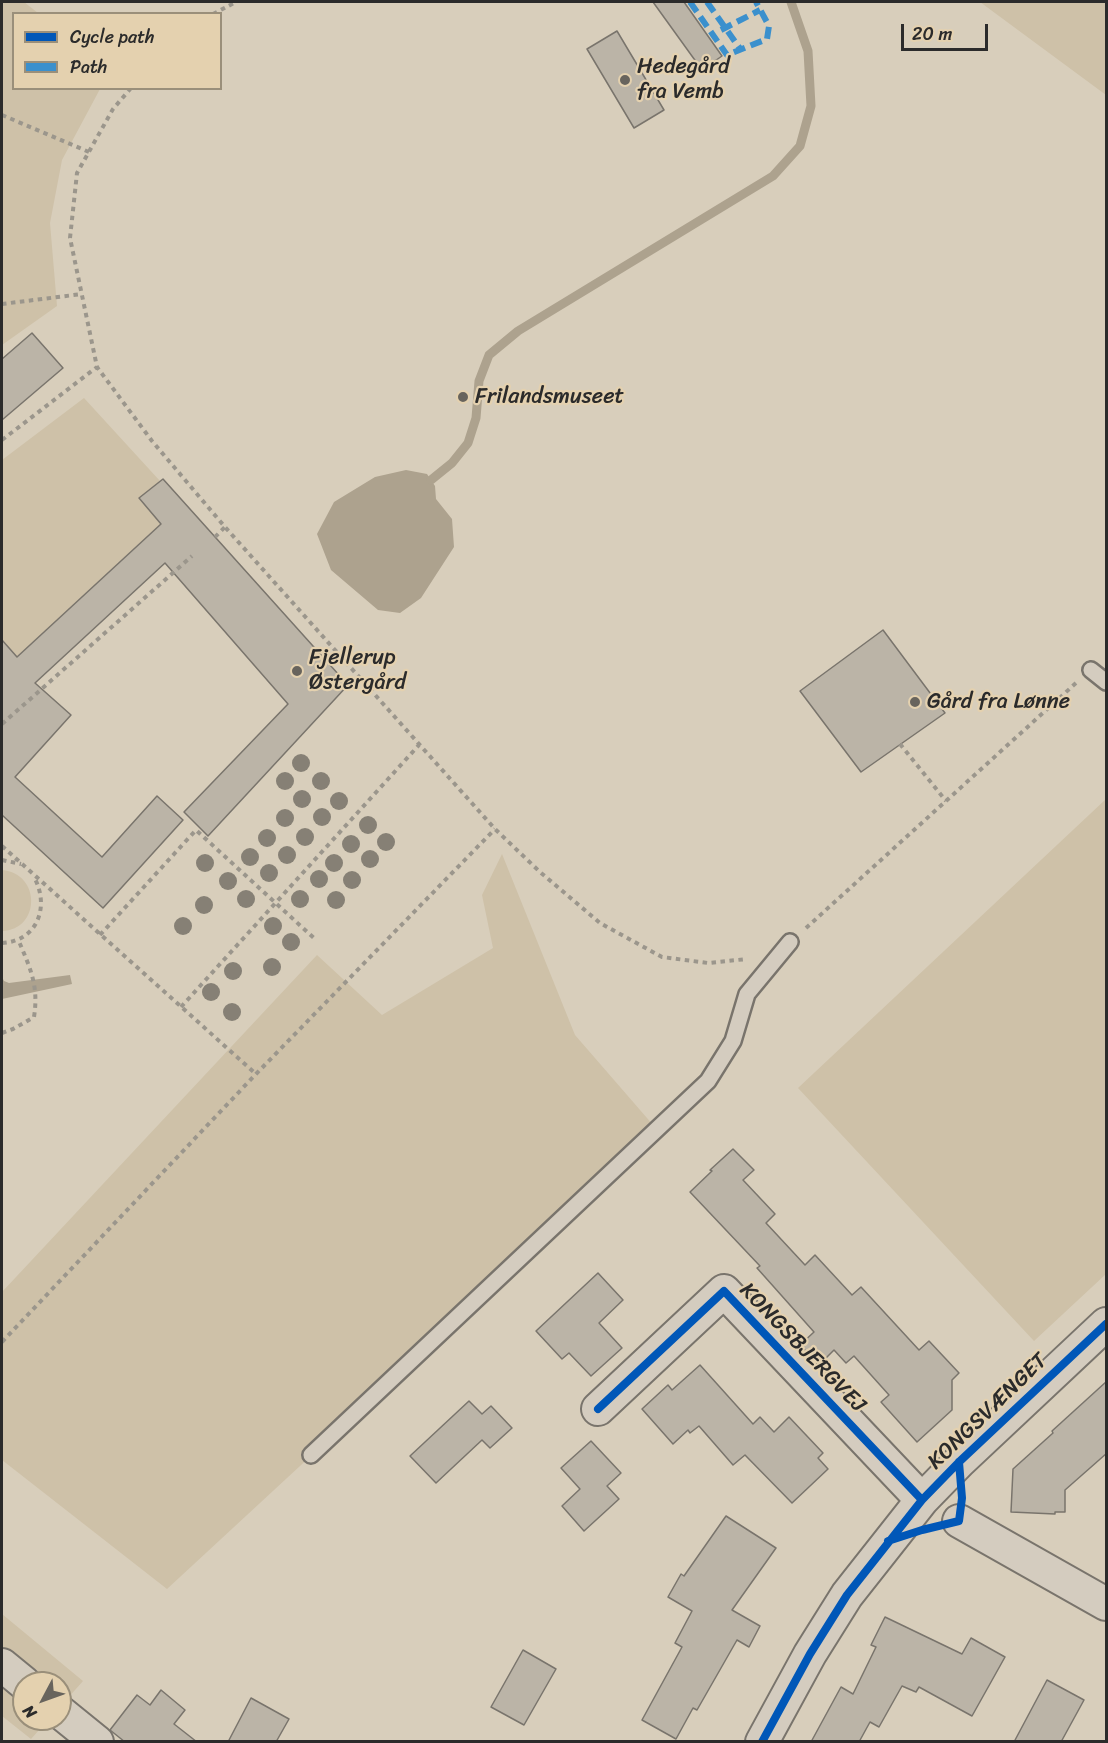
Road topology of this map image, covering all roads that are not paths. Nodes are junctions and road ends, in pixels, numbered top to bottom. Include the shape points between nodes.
1 (1091, 670) road end
2 (1107, 682) edge
3 (790, 942) road end
4 (1107, 1324) edge
5 (598, 1409) dead end
6 (311, 1455) dead end
7 (922, 1500) junction
8 (959, 1521) dead end
9 (1107, 1604) edge
10 (72, 1722) edge
11 (97, 1742) edge
12 (762, 1742) edge

1 - 2 lane
3 - 6 lane via 747,994 733,1041 708,1081
4 - 7 street, KONGSVÆNGET
5 - 7 street, KONGSBJERGVEJ via 724,1291
7 - 12 street, KONGSVÆNGET via 847,1595
8 - 9 street
10 - 11 street

